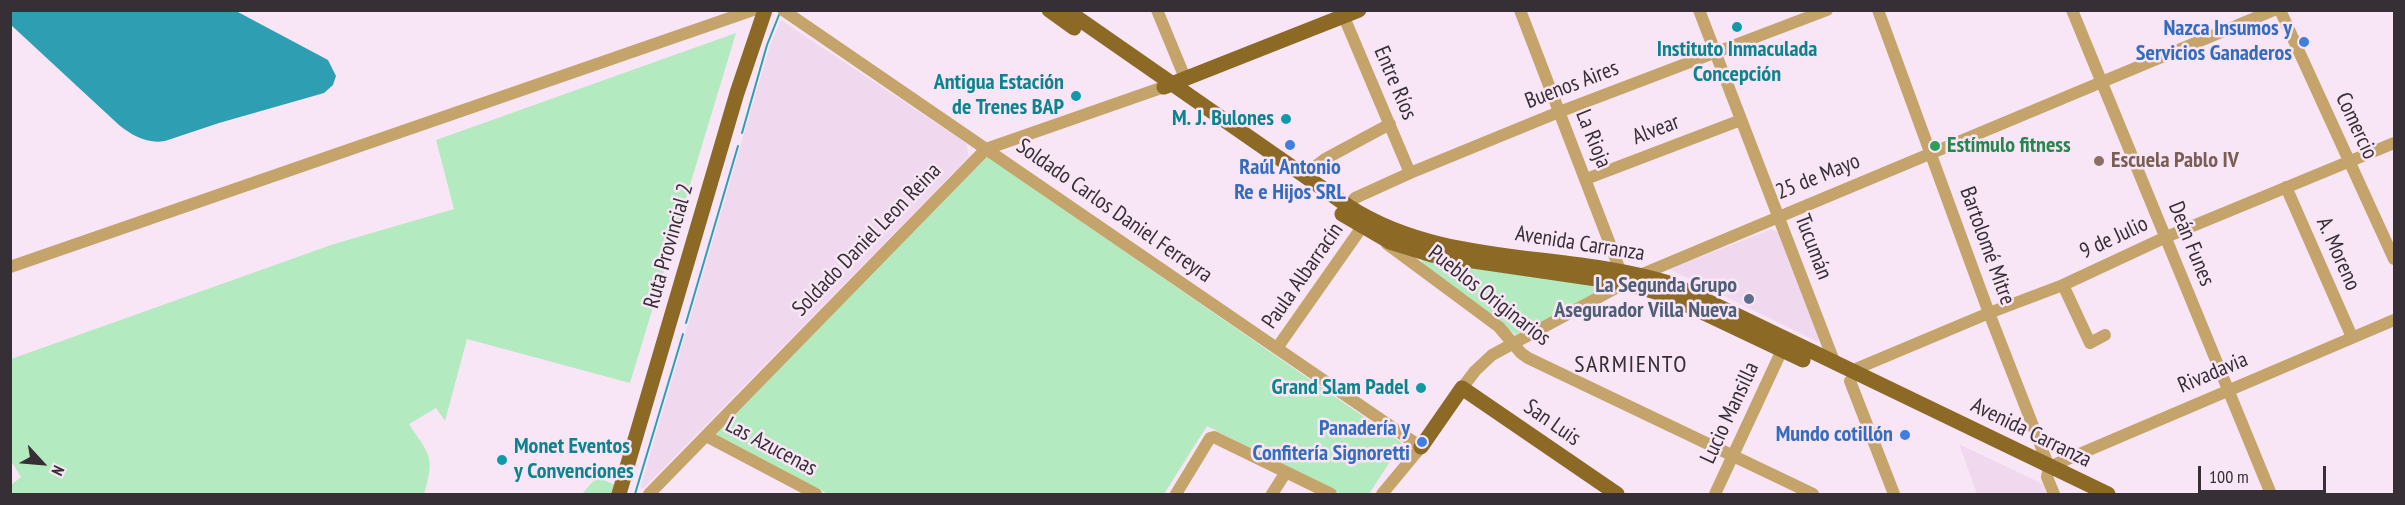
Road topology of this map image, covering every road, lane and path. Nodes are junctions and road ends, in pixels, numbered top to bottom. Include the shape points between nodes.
1 (753, 10) edge
2 (765, 10) edge
3 (783, 10) edge
4 (1048, 10) edge
5 (1066, 10) edge
6 (1157, 10) edge
7 (1359, 10) edge
8 (1521, 10) edge
9 (1699, 10) edge
10 (1827, 10) edge
11 (1878, 10) edge
12 (2072, 10) edge
13 (2274, 10) edge
14 (2280, 10) edge
15 (1342, 14) edge
16 (1715, 53) junction
17 (1172, 83) junction
18 (2101, 84) junction
19 (1559, 112) junction
20 (1741, 120) junction
21 (1390, 124) junction
22 (2394, 143) edge
23 (986, 149) junction
24 (1931, 155) junction
25 (2349, 161) junction
26 (1410, 173) junction
27 (1304, 175) junction
28 (1586, 179) junction
29 (2286, 187) junction
30 (1348, 212) junction
31 (1779, 217) junction
32 (1367, 230) junction
33 (2166, 237) junction
34 (2394, 259) edge
35 (10, 267) edge
36 (1640, 275) junction
37 (1622, 277) junction
38 (2063, 285) junction
39 (1989, 313) junction
40 (2394, 320) edge
41 (2105, 335) dead end
42 (2352, 337) junction
43 (1513, 345) junction
44 (1277, 348) junction
45 (1782, 350) junction
46 (1836, 364) junction
47 (1851, 376) junction
48 (1462, 388) junction
49 (2228, 389) junction
50 (706, 436) junction
51 (1421, 447) junction
52 (1733, 456) junction
53 (1286, 472) junction
54 (2048, 472) junction
55 (619, 494) edge
56 (650, 495) edge
57 (816, 495) edge
58 (1176, 495) edge
59 (1272, 495) edge
60 (1332, 495) edge
61 (1382, 495) edge
62 (1392, 495) edge
63 (1617, 495) edge
64 (1715, 495) edge
65 (1813, 495) edge
66 (1894, 495) edge
67 (2054, 495) edge
68 (2085, 495) edge
69 (2108, 495) edge
70 (2271, 495) edge

1 - 35 street
2 - 55 main road, Ruta Provincial 2
3 - 23 street, Soldado Carlos Daniel Ferreyra
4 - 17 main road, Avenida Carranza
5 - 17 main road, Avenida Carranza
6 - 17 street
7 - 15 main road
8 - 19 street, La Rioja
9 - 16 street, Tucumán
10 - 16 street, Buenos Aires
11 - 24 street, Bartolomé Mitre
12 - 18 street, Deán Funes
13 - 18 street, 25 de Mayo
14 - 25 street, Comercio
15 - 17 main road
15 - 21 street, Entre Ríos
16 - 19 street, Buenos Aires
16 - 20 street, Tucumán
17 - 23 street, Soldado Daniel Leon Reina
17 - 27 main road, Avenida Carranza
17 - 30 main road, Avenida Carranza
18 - 24 street, 25 de Mayo
18 - 33 street, Deán Funes
19 - 26 street, Buenos Aires
19 - 28 street, La Rioja
20 - 28 street, Alvear
20 - 31 street, Tucumán
21 - 26 street, Entre Ríos
21 - 27 street via 1325,159
22 - 25 street, 9 de Julio
23 - 44 street, Soldado Carlos Daniel Ferreyra
23 - 50 street, Soldado Daniel Leon Reina
24 - 31 street, 25 de Mayo
24 - 39 street, Bartolomé Mitre
25 - 29 street, 9 de Julio
25 - 34 street, Comercio
26 - 30 street, Buenos Aires via 1355,198
27 - 30 main road, Avenida Carranza
28 - 37 street, La Rioja
29 - 33 street, 9 de Julio
29 - 42 street, A. Moreno
30 - 32 main road, Avenida Carranza
30 - 37 main road, Avenida Carranza via 1433,244
31 - 36 street, 25 de Mayo
31 - 46 street, Tucumán
32 - 37 main road, Avenida Carranza via 1432,255
32 - 43 street, Pueblos Originarios via 1499,327
32 - 44 street, Paula Albarracín
33 - 38 street, 9 de Julio
33 - 49 street, Deán Funes
36 - 37 main road, Avenida Carranza
36 - 46 main road, Avenida Carranza via 1672,284
37 - 43 street
37 - 45 main road, Avenida Carranza
38 - 39 street, 9 de Julio
38 - 41 street via 2090,343
39 - 47 street, 9 de Julio
39 - 54 street, Bartolomé Mitre
40 - 42 street, Rivadavia
42 - 49 street, Rivadavia
43 - 48 street via 1482,363
43 - 52 street, Pueblos Originarios via 1528,358
44 - 51 street, Soldado Carlos Daniel Ferreyra
45 - 47 main road, Avenida Carranza
45 - 52 street, Lucio Mansilla
46 - 47 main road, Avenida Carranza
47 - 54 main road, Avenida Carranza
47 - 66 street
48 - 51 main road
48 - 63 main road, San Luis
49 - 54 street, Rivadavia
49 - 70 street, Deán Funes
50 - 56 street, Soldado Daniel Leon Reina
50 - 57 street, Las Azucenas
51 - 61 street
51 - 62 street
52 - 64 street, Lucio Mansilla
52 - 65 street, Pueblos Originarios
53 - 58 street via 1218,438 1210,438
53 - 59 street
53 - 60 street
54 - 67 street, Bartolomé Mitre
54 - 68 main road, Avenida Carranza
54 - 69 main road, Avenida Carranza

